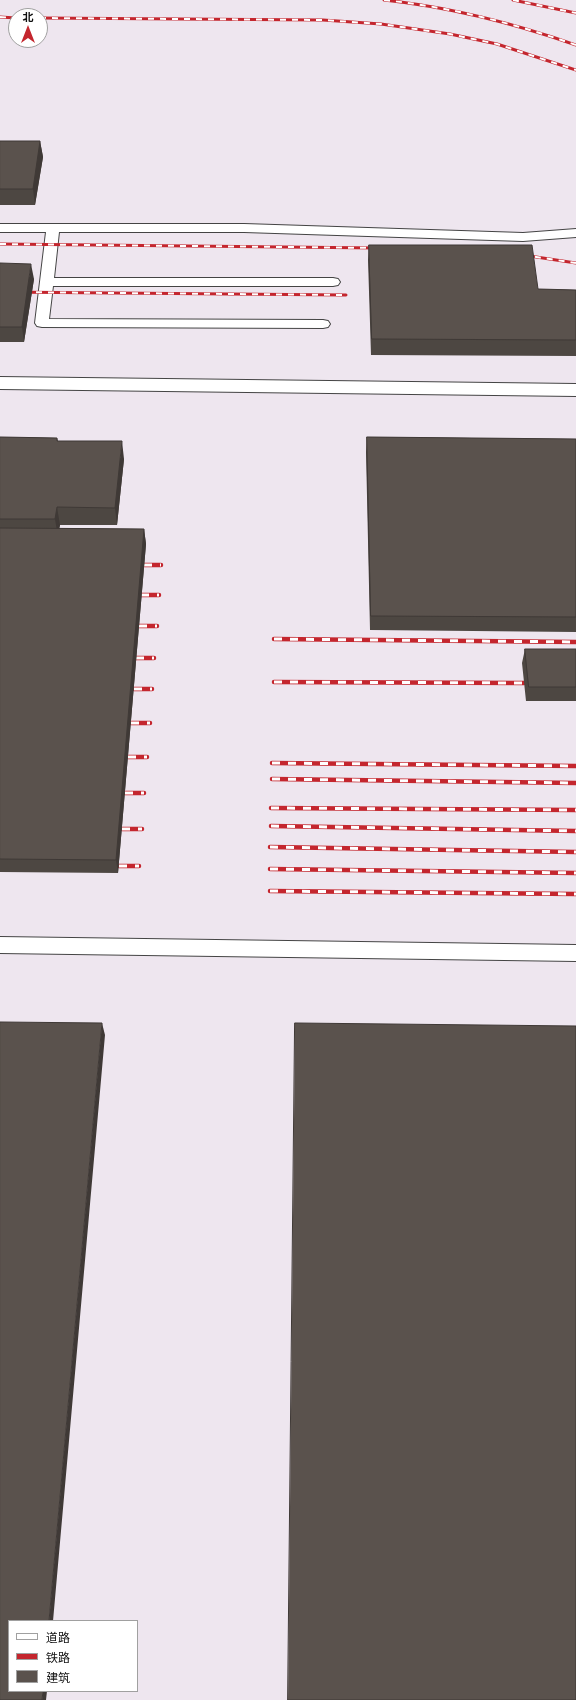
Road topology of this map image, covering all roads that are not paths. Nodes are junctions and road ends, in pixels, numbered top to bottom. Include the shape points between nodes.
1 (0, 228) edge
2 (54, 228) junction
3 (576, 234) edge
4 (47, 282) junction
5 (333, 282) dead end
6 (323, 324) dead end
7 (0, 383) edge
8 (576, 390) edge
9 (0, 945) edge
10 (576, 953) edge

1 - 2 lane
2 - 3 lane via 244,228 523,237
2 - 4 lane
4 - 5 lane
4 - 6 lane via 42,323
7 - 8 street
9 - 10 lane

